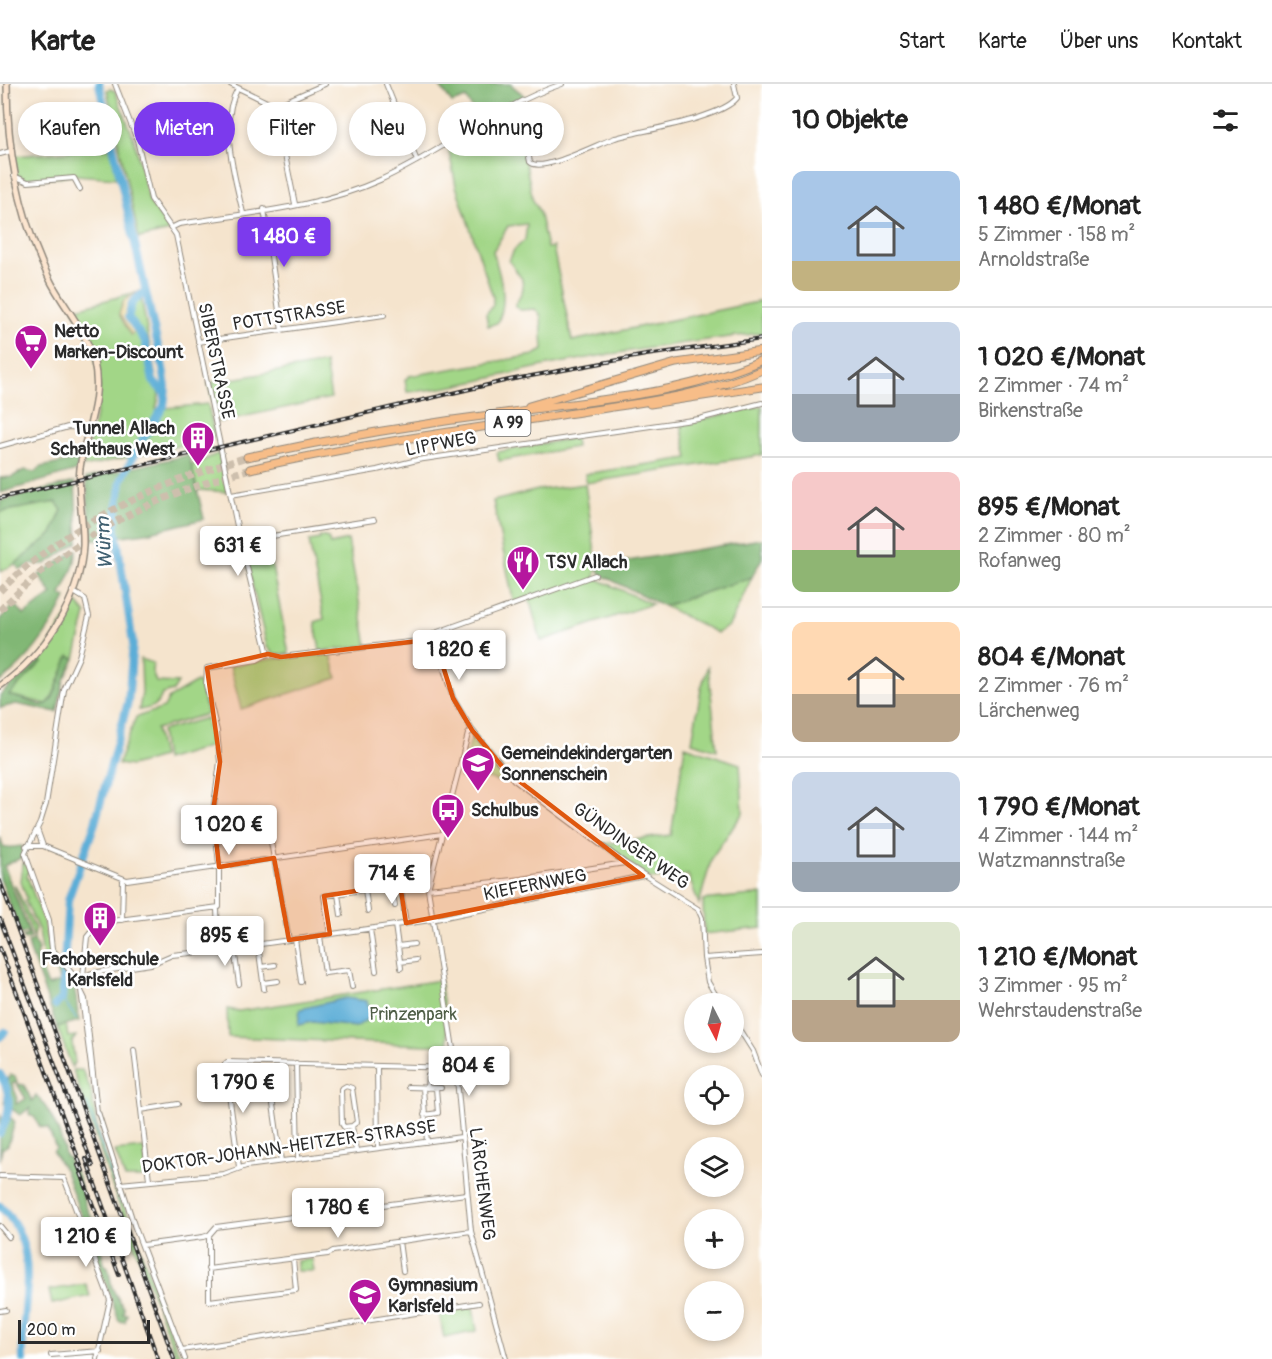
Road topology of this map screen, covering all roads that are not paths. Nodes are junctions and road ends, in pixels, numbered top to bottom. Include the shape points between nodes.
1 (7, 84) edge
2 (115, 84) edge
3 (230, 84) edge
4 (325, 84) edge
5 (386, 84) edge
6 (543, 84) edge
7 (562, 84) edge
8 (734, 84) edge
9 (237, 88) junction
10 (545, 90) junction
11 (234, 102) edge
12 (267, 102) edge
13 (284, 102) edge
14 (522, 102) edge
15 (134, 132) edge
16 (438, 149) edge
17 (11, 151) junction
18 (0, 154) edge
19 (141, 156) edge
20 (231, 156) edge
21 (285, 156) edge
22 (529, 156) edge
23 (417, 161) junction
24 (13, 176) junction
25 (80, 189) dead end
26 (295, 204) junction
27 (264, 209) junction
28 (243, 213) junction
29 (173, 227) junction
30 (384, 315) dead end
31 (282, 331) junction
32 (198, 342) junction
33 (762, 351) edge
34 (762, 360) edge
35 (762, 370) edge
36 (762, 387) edge
37 (762, 403) edge
38 (627, 405) junction
39 (512, 412) junction
40 (90, 429) junction
41 (0, 446) edge
42 (247, 458) tunnel mouth
43 (250, 469) tunnel mouth
44 (231, 495) junction
45 (374, 520) dead end
46 (240, 541) junction
47 (595, 575) dead end
48 (72, 591) junction
49 (426, 640) junction
50 (268, 654) junction
51 (0, 686) edge
52 (472, 730) junction
53 (268, 826) dead end
54 (37, 829) junction
55 (442, 834) junction
56 (26, 846) junction
57 (43, 846) junction
58 (274, 858) junction
59 (625, 863) junction
60 (219, 867) junction
61 (643, 876) junction
62 (123, 880) junction
63 (417, 881) dead end
64 (400, 884) junction
65 (392, 885) junction
66 (365, 889) junction
67 (428, 889) junction
68 (338, 894) junction
69 (395, 906) dead end
70 (218, 909) junction
71 (368, 910) dead end
72 (341, 915) dead end
73 (122, 920) junction
74 (431, 920) junction
75 (406, 923) junction
76 (395, 925) junction
77 (370, 928) junction
78 (218, 932) dead end
79 (330, 934) junction
80 (320, 936) junction
81 (295, 939) junction
82 (289, 940) junction
83 (414, 944) dead end
84 (258, 945) junction
85 (398, 946) junction
86 (234, 948) junction
87 (762, 954) edge
88 (704, 958) junction
89 (416, 960) dead end
90 (400, 962) junction
91 (275, 965) dead end
92 (261, 967) junction
93 (401, 968) dead end
94 (376, 971) dead end
95 (83, 976) junction
96 (76, 979) junction
97 (278, 981) dead end
98 (302, 982) dead end
99 (263, 983) junction
100 (238, 984) dead end
101 (352, 987) dead end
102 (264, 989) dead end
103 (714, 993) edge
104 (744, 1037) edge
105 (134, 1050) dead end
106 (296, 1063) junction
107 (377, 1066) junction
108 (456, 1068) junction
109 (762, 1075) edge
110 (428, 1076) dead end
111 (279, 1082) dead end
112 (258, 1083) dead end
113 (270, 1083) junction
114 (408, 1087) dead end
115 (425, 1088) junction
116 (436, 1088) junction
117 (441, 1088) dead end
118 (178, 1104) dead end
119 (141, 1110) junction
120 (424, 1115) junction
121 (352, 1126) junction
122 (461, 1137) junction
123 (427, 1142) junction
124 (378, 1148) junction
125 (356, 1151) junction
126 (298, 1159) junction
127 (281, 1161) junction
128 (238, 1167) junction
129 (0, 1176) edge
130 (149, 1180) junction
131 (120, 1184) junction
132 (466, 1194) junction
133 (0, 1226) edge
134 (471, 1231) junction
135 (209, 1235) junction
136 (9, 1238) dead end
137 (399, 1241) junction
138 (142, 1245) junction
139 (292, 1259) junction
140 (208, 1269) junction
141 (403, 1271) dead end
142 (479, 1303) dead end
143 (6, 1310) dead end
144 (0, 1311) edge
145 (182, 1350) junction
146 (100, 1351) junction
147 (51, 1355) dead end
148 (98, 1359) edge
149 (185, 1359) edge
150 (506, 1359) edge

1 - 17 main road
2 - 15 street, SIBERSTRASSE
3 - 9 street
4 - 13 street
5 - 23 street
6 - 10 street
7 - 10 street
8 - 22 street via 737,98 716,110 616,138 555,162 538,165 530,162
9 - 11 street
9 - 12 street
10 - 14 street
16 - 23 street
17 - 18 street
17 - 24 main road
19 - 29 street, SIBERSTRASSE via 152,199 160,215
20 - 28 street
21 - 26 street
23 - 26 street via 348,193
24 - 25 street via 28,182 74,178
24 - 40 main road via 49,277 90,349 97,400
26 - 27 street
27 - 28 street
27 - 31 street
28 - 29 street
29 - 32 street, SIBERSTRASSE
30 - 31 street, POTTSTRASSE
31 - 32 street, POTTSTRASSE
32 - 44 street, SIBERSTRASSE
33 - 39 highway, A 99 via 652,368
34 - 39 highway, A 99 via 715,377 660,390
35 - 38 highway, A 99 via 694,392
36 - 38 highway, A 99 via 666,404
37 - 44 street, LIPPWEG via 699,419 417,460
38 - 43 highway, A 99 via 375,442
39 - 42 highway, A 99 via 365,433
40 - 41 street via 68,427
40 - 48 main road via 80,467 83,544
44 - 46 street, SIBERSTRASSE
45 - 46 street
46 - 50 street, SIBERSTRASSE
47 - 49 street via 435,633
48 - 51 main road via 41,647
48 - 54 street via 86,598 90,613 79,657 63,692 50,785
49 - 50 street via 282,657
49 - 52 street, GÜNDINGER WEG via 437,647 453,698
50 - 60 street via 257,660 207,668 206,685 220,755 213,812
52 - 55 street, LÄRCHENWEG
52 - 59 street, GÜNDINGER WEG via 514,780
53 - 58 street
54 - 56 street
54 - 57 street
55 - 58 street
55 - 67 street, LÄRCHENWEG
56 - 57 street
56 - 96 street via 25,855 49,920 51,946
57 - 62 street
58 - 60 street
58 - 82 street
59 - 61 street, GÜNDINGER WEG
59 - 67 street
60 - 62 street
60 - 70 street
61 - 74 street, KIEFERNWEG
61 - 88 street, GÜNDINGER WEG via 692,904 700,913
62 - 73 street
63 - 64 street
64 - 65 street
64 - 75 street
65 - 66 street
65 - 69 street
66 - 68 street
66 - 71 street
67 - 74 street, LÄRCHENWEG
68 - 72 street
68 - 79 street via 324,896
70 - 73 street
70 - 78 street
73 - 95 street via 91,930
74 - 75 street, KIEFERNWEG
74 - 108 street, LÄRCHENWEG
75 - 76 street, KIEFERNWEG
76 - 77 street, KIEFERNWEG
76 - 85 street
77 - 79 street, KIEFERNWEG
77 - 94 street
79 - 80 street, KIEFERNWEG
80 - 81 street, KIEFERNWEG
80 - 101 street via 325,973 349,970
81 - 82 street, KIEFERNWEG
81 - 98 street
82 - 84 street, KIEFERNWEG
83 - 85 street
84 - 86 street, KIEFERNWEG
84 - 92 street
85 - 90 street
86 - 95 street, KIEFERNWEG via 172,955 151,964
86 - 100 street
87 - 88 street
88 - 103 street via 708,982
89 - 90 street
90 - 93 street
91 - 92 street
92 - 99 street
95 - 96 street, KIEFERNWEG
96 - 131 street via 86,1001 98,1112
97 - 99 street
99 - 102 street
104 - 109 street
105 - 119 street
106 - 107 street
106 - 126 street
106 - 128 street via 225,1064
107 - 108 street
107 - 124 street
108 - 122 street, LÄRCHENWEG
110 - 115 street
111 - 113 street
112 - 113 street
113 - 127 street
114 - 115 street
115 - 116 street
115 - 120 street
116 - 117 street
116 - 120 street via 438,1113
118 - 119 street
119 - 130 street
120 - 123 street
121 - 121 street via 342,1124 341,1089 345,1086 352,1088 357,1122
121 - 125 street
122 - 123 street, DOKTOR-JOHANN-HEITZER-STRASSE
122 - 132 street, LÄRCHENWEG
123 - 124 street, DOKTOR-JOHANN-HEITZER-STRASSE
124 - 125 street, DOKTOR-JOHANN-HEITZER-STRASSE
125 - 126 street, DOKTOR-JOHANN-HEITZER-STRASSE
126 - 127 street, DOKTOR-JOHANN-HEITZER-STRASSE
127 - 128 street, DOKTOR-JOHANN-HEITZER-STRASSE
128 - 130 street, DOKTOR-JOHANN-HEITZER-STRASSE via 224,1174
129 - 146 street via 64,1178 110,1300
130 - 131 street, DOKTOR-JOHANN-HEITZER-STRASSE
131 - 138 street
132 - 134 street, LÄRCHENWEG
132 - 135 street via 216,1227
133 - 136 street
134 - 137 street
134 - 150 street, LÄRCHENWEG
135 - 138 street
135 - 140 street
137 - 139 street
137 - 141 street
138 - 145 street
139 - 140 street
139 - 140 street via 296,1290 209,1301
142 - 145 street
143 - 144 street
145 - 149 street
146 - 147 street
146 - 148 street

